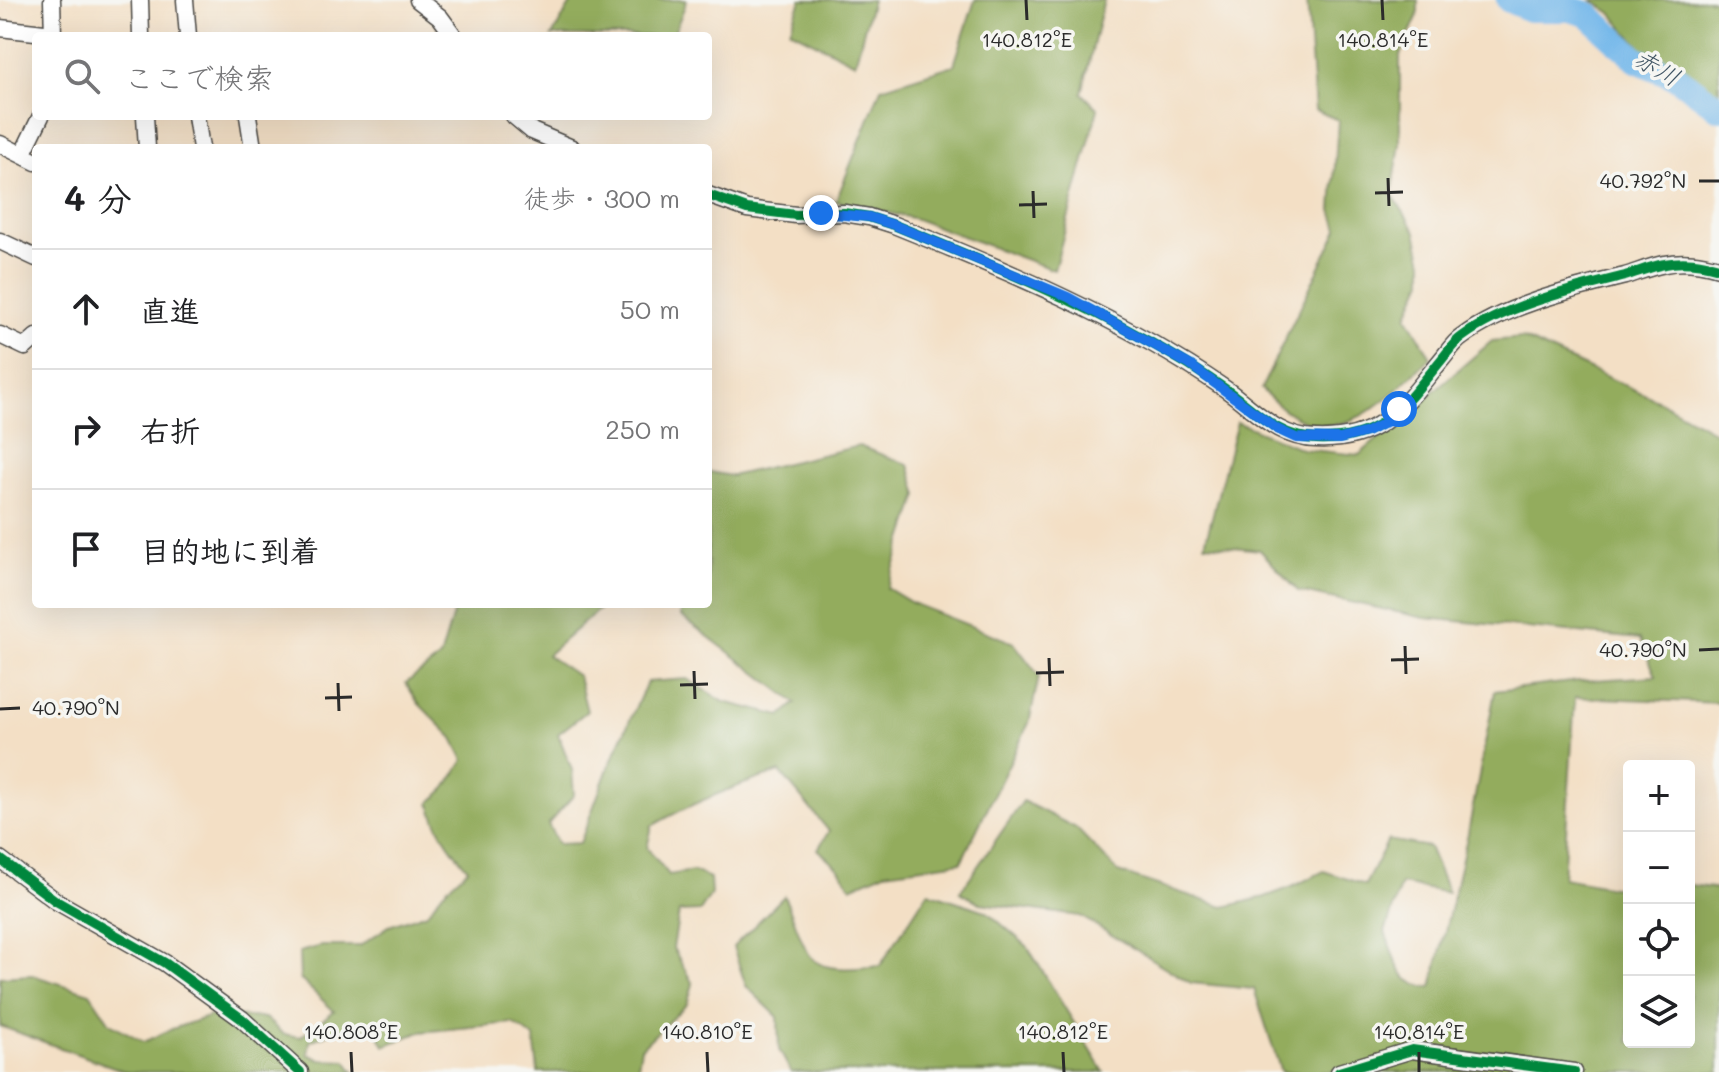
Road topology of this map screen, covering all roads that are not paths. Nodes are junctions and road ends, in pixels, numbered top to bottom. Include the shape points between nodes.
1 (52, 0) edge
2 (140, 0) edge
3 (185, 0) edge
4 (418, 0) edge
5 (0, 28) edge
6 (32, 32) edge
7 (53, 32) edge
8 (141, 32) edge
9 (188, 32) edge
10 (451, 32) edge
11 (40, 120) edge
12 (145, 120) edge
13 (197, 120) edge
14 (249, 120) edge
15 (519, 120) edge
16 (0, 144) edge
17 (33, 144) edge
18 (147, 144) edge
19 (200, 144) edge
20 (252, 144) edge
21 (563, 144) edge
22 (29, 158) edge
23 (712, 196) edge
24 (0, 241) edge
25 (32, 256) edge
26 (1719, 268) edge
27 (0, 335) edge
28 (32, 341) edge
29 (0, 859) edge
30 (300, 1072) edge
31 (1339, 1072) edge
32 (1574, 1072) edge

1 - 7 street
2 - 8 street
3 - 9 street
4 - 10 street
5 - 6 street
11 - 17 street
12 - 18 street
13 - 19 street
14 - 20 street
15 - 21 street
16 - 22 street
23 - 26 street via 747,209 844,213 907,230 1068,297 1190,365 1296,438 1340,439 1388,421 1458,339 1483,323 1570,289 1666,264 1696,262
24 - 25 street
27 - 28 street via 25,347
29 - 30 street via 56,901 165,963 242,1019
31 - 32 street via 1412,1050

